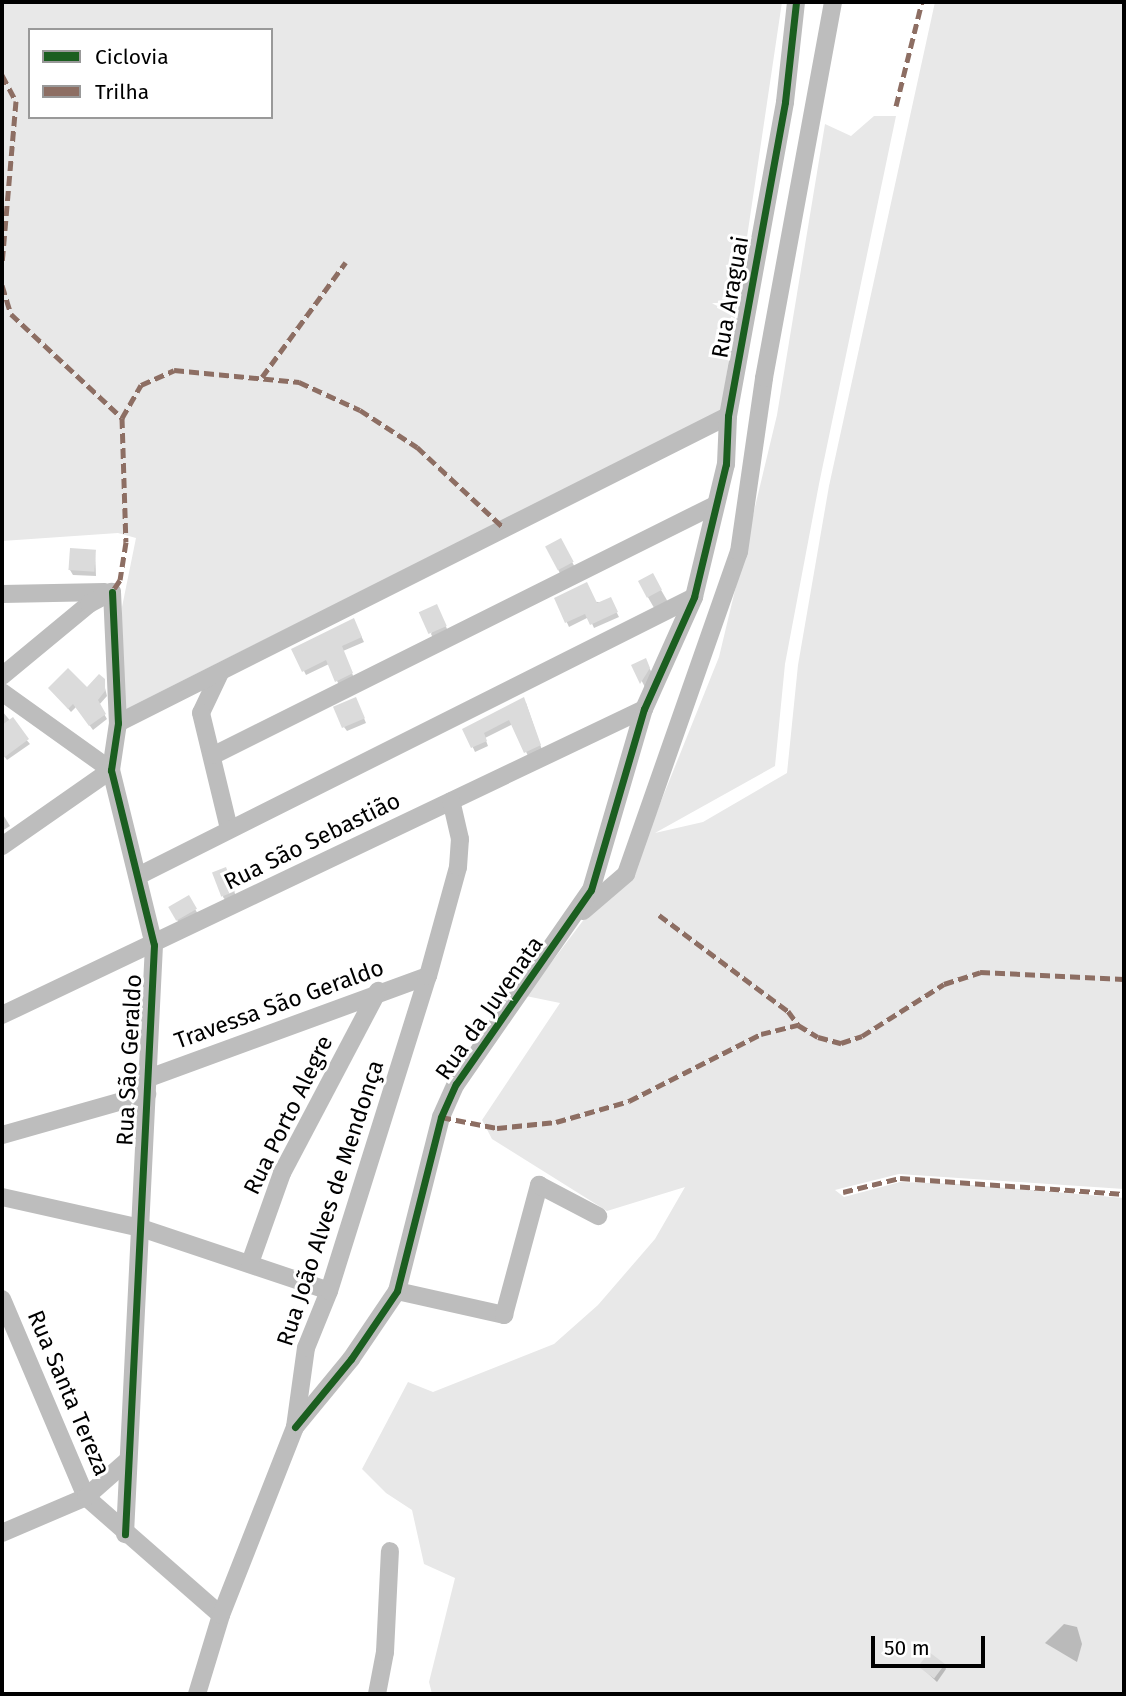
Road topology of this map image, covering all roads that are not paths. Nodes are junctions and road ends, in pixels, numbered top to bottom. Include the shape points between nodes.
1 (796, 2) edge
2 (833, 2) edge
3 (728, 416) junction
4 (715, 506) junction
5 (112, 592) junction
6 (2, 594) edge
7 (694, 597) junction
8 (219, 673) junction
9 (2, 676) edge
10 (2, 692) edge
11 (644, 709) junction
12 (118, 723) junction
13 (214, 755) junction
14 (111, 769) junction
15 (451, 801) junction
16 (229, 829) junction
17 (2, 846) edge
18 (138, 876) junction
19 (577, 914) junction
20 (154, 945) junction
21 (428, 976) junction
22 (378, 991) junction
23 (2, 1015) edge
24 (146, 1087) junction
25 (2, 1135) edge
26 (2, 1198) edge
27 (598, 1216) dead end
28 (141, 1228) junction
29 (250, 1263) junction
30 (397, 1291) junction
31 (329, 1292) junction
32 (2, 1298) edge
33 (295, 1427) junction
34 (128, 1460) junction
35 (86, 1497) junction
36 (2, 1533) edge
37 (125, 1534) junction
38 (390, 1551) dead end
39 (221, 1615) junction
40 (197, 1694) edge
41 (377, 1694) edge

1 - 3 street, Rua Araguai via 785,102
2 - 19 street via 764,378 738,552 626,874
3 - 4 street, Rua Araguai via 726,464
3 - 8 street
4 - 7 street, Rua Araguai
4 - 13 street
5 - 6 street
5 - 9 street via 89,604
5 - 12 street, Rua São Geraldo
7 - 11 street, Rua da Juvenata
7 - 16 street
8 - 12 street
8 - 13 street via 201,713
10 - 14 street
11 - 15 street, Rua São Sebastião
11 - 19 street, Rua da Juvenata via 591,890
12 - 14 street, Rua São Geraldo
13 - 16 street
14 - 17 street
14 - 18 street, Rua São Geraldo
15 - 20 street, Rua São Sebastião
15 - 21 street, Rua João Alves de Mendonça via 460,839 458,867
16 - 18 street
18 - 20 street, Rua São Geraldo
19 - 30 street, Rua da Juvenata via 451,1095 441,1117
20 - 23 street, Rua São Sebastião
20 - 24 street, Rua São Geraldo
21 - 22 street, Travessa São Geraldo
21 - 31 street, Rua João Alves de Mendonça
22 - 24 street, Travessa São Geraldo
22 - 29 street, Rua Porto Alegre via 282,1173
24 - 25 street, Travessa São Geraldo
24 - 28 street, Rua São Geraldo
26 - 28 street
27 - 30 street via 539,1185 504,1315
28 - 29 street
28 - 34 street, Rua São Geraldo
29 - 31 street
30 - 33 street, Rua da Juvenata via 351,1359
31 - 33 street, Rua João Alves de Mendonça via 306,1348
32 - 35 street, Rua Santa Tereza
33 - 39 street, Rua João Alves de Mendonça
34 - 35 street
34 - 37 street, Rua São Geraldo
35 - 36 street
35 - 37 street, Rua Santa Tereza
37 - 39 street, Rua Santa Tereza
38 - 41 street via 385,1652
39 - 40 street, Rua João Alves de Mendonça

